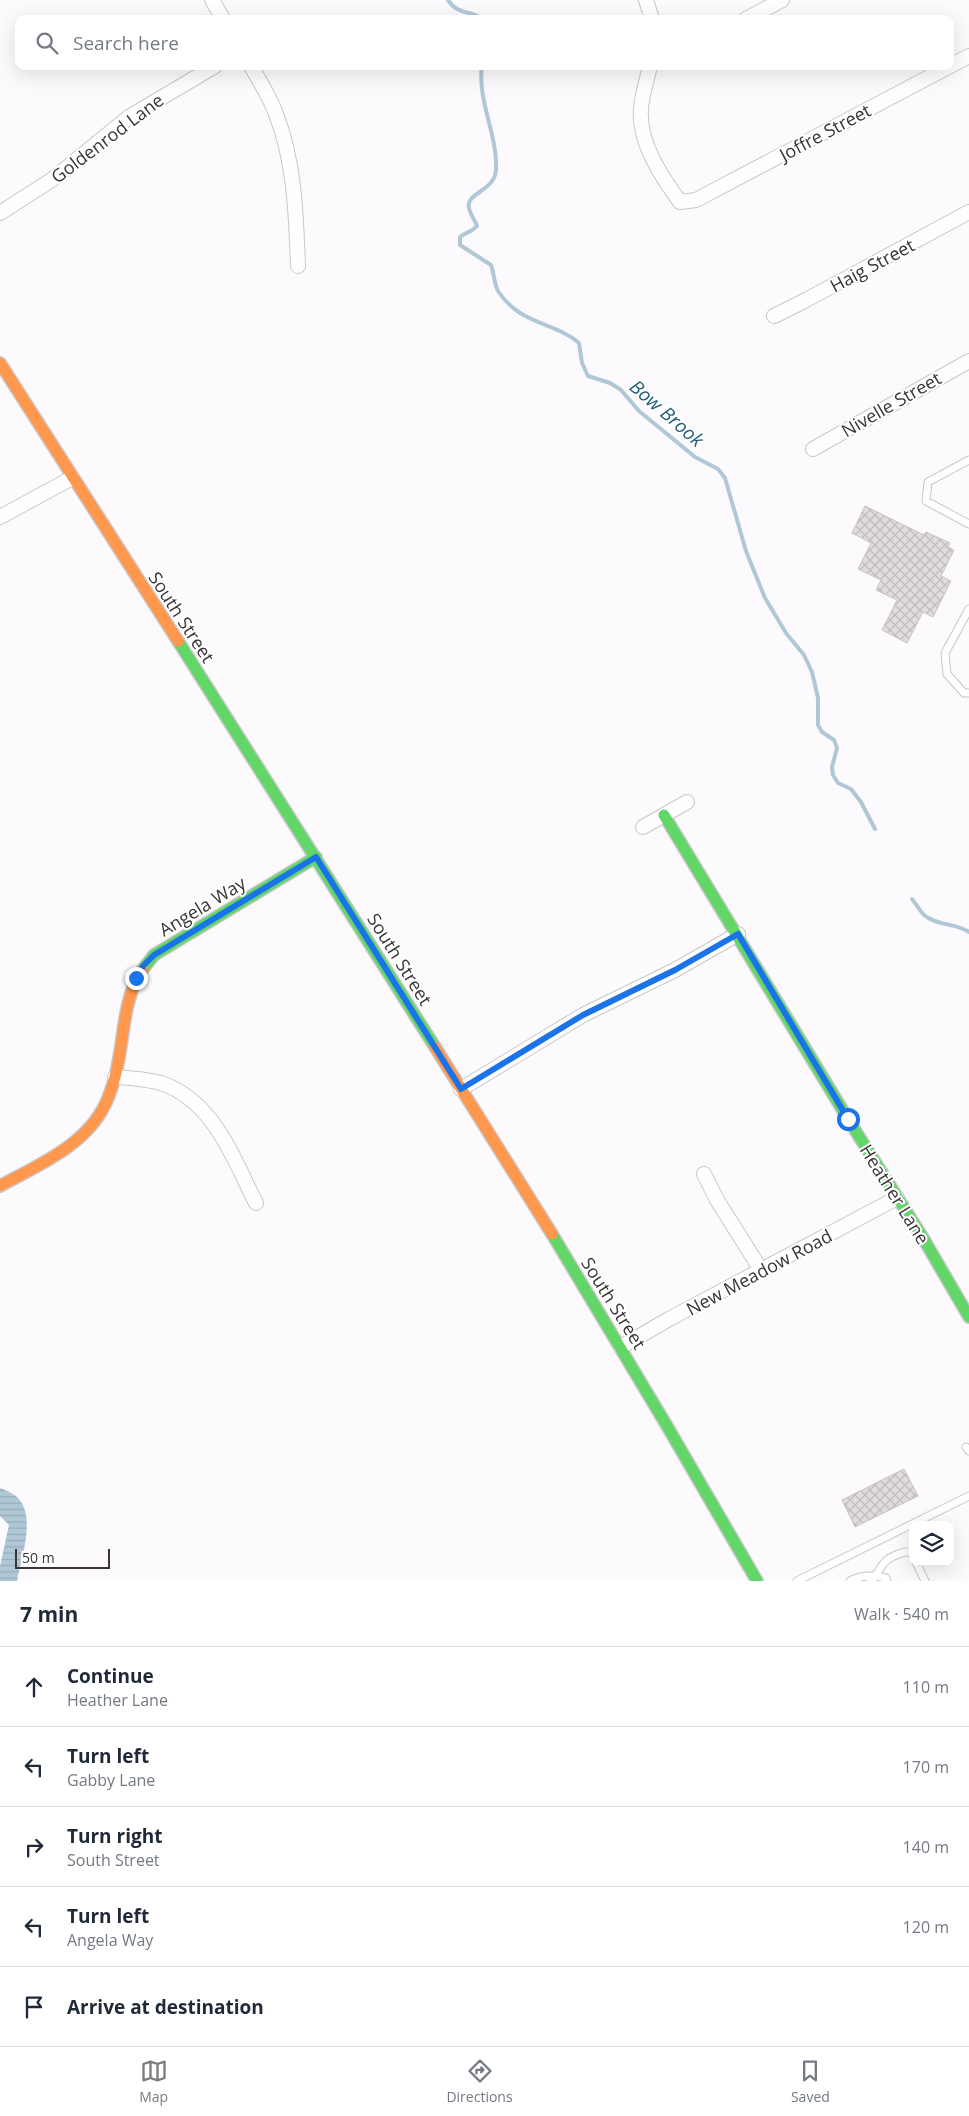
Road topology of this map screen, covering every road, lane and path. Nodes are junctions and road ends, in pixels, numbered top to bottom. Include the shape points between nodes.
1 (212, 0) edge
2 (646, 0) edge
3 (782, 0) edge
4 (221, 15) edge
5 (651, 15) edge
6 (754, 15) edge
7 (969, 56) edge
8 (954, 64) edge
9 (207, 70) edge
10 (253, 70) edge
11 (649, 70) edge
12 (942, 70) edge
13 (969, 212) edge
14 (0, 213) edge
15 (298, 266) dead end
16 (774, 316) dead end
17 (969, 361) edge
18 (0, 363) edge
19 (813, 449) dead end
20 (969, 460) edge
21 (72, 478) junction
22 (0, 517) edge
23 (969, 524) edge
24 (969, 609) edge
25 (969, 693) edge
26 (687, 802) dead end
27 (664, 815) junction
28 (643, 827) dead end
29 (316, 857) junction
30 (738, 934) junction
31 (115, 1076) junction
32 (461, 1089) junction
33 (704, 1174) dead end
34 (0, 1186) edge
35 (897, 1198) junction
36 (256, 1204) dead end
37 (761, 1270) junction
38 (969, 1317) edge
39 (621, 1347) junction
40 (969, 1496) edge
41 (909, 1552) edge
42 (918, 1566) edge
43 (877, 1576) junction
44 (757, 1581) edge
45 (798, 1581) edge
46 (850, 1581) edge
47 (870, 1581) edge
48 (887, 1581) edge
49 (926, 1581) edge

1 - 4 street
2 - 5 street
3 - 6 street
7 - 8 street, Joffre Street
9 - 14 street, Goldenrod Lane via 136,113 53,179
10 - 15 street via 276,114 286,148 295,202
11 - 12 street, Joffre Street via 641,107 642,129 649,150 680,202 696,200
13 - 16 street, Haig Street
17 - 19 street, Nivelle Street
18 - 21 main road, South Street
20 - 23 lane via 928,482 926,501
21 - 22 street
21 - 29 main road, South Street
24 - 25 lane via 945,652 947,674 964,693
26 - 27 street
27 - 28 street
27 - 30 main road, Heather Lane
29 - 31 main road, Angela Way via 154,955 143,966 130,993
29 - 32 main road, South Street
30 - 32 street via 675,970 583,1015
30 - 35 main road, Heather Lane
31 - 34 main road, Angela Way via 104,1107 87,1131
31 - 36 street via 161,1084 182,1093 199,1106 212,1119
32 - 39 main road, South Street
33 - 37 street
35 - 37 street, New Meadow Road
35 - 38 main road, Heather Lane
37 - 39 street, New Meadow Road
39 - 44 main road, South Street
40 - 45 lane
41 - 43 lane via 885,1562
42 - 49 lane
43 - 46 lane
43 - 47 lane
43 - 48 lane

